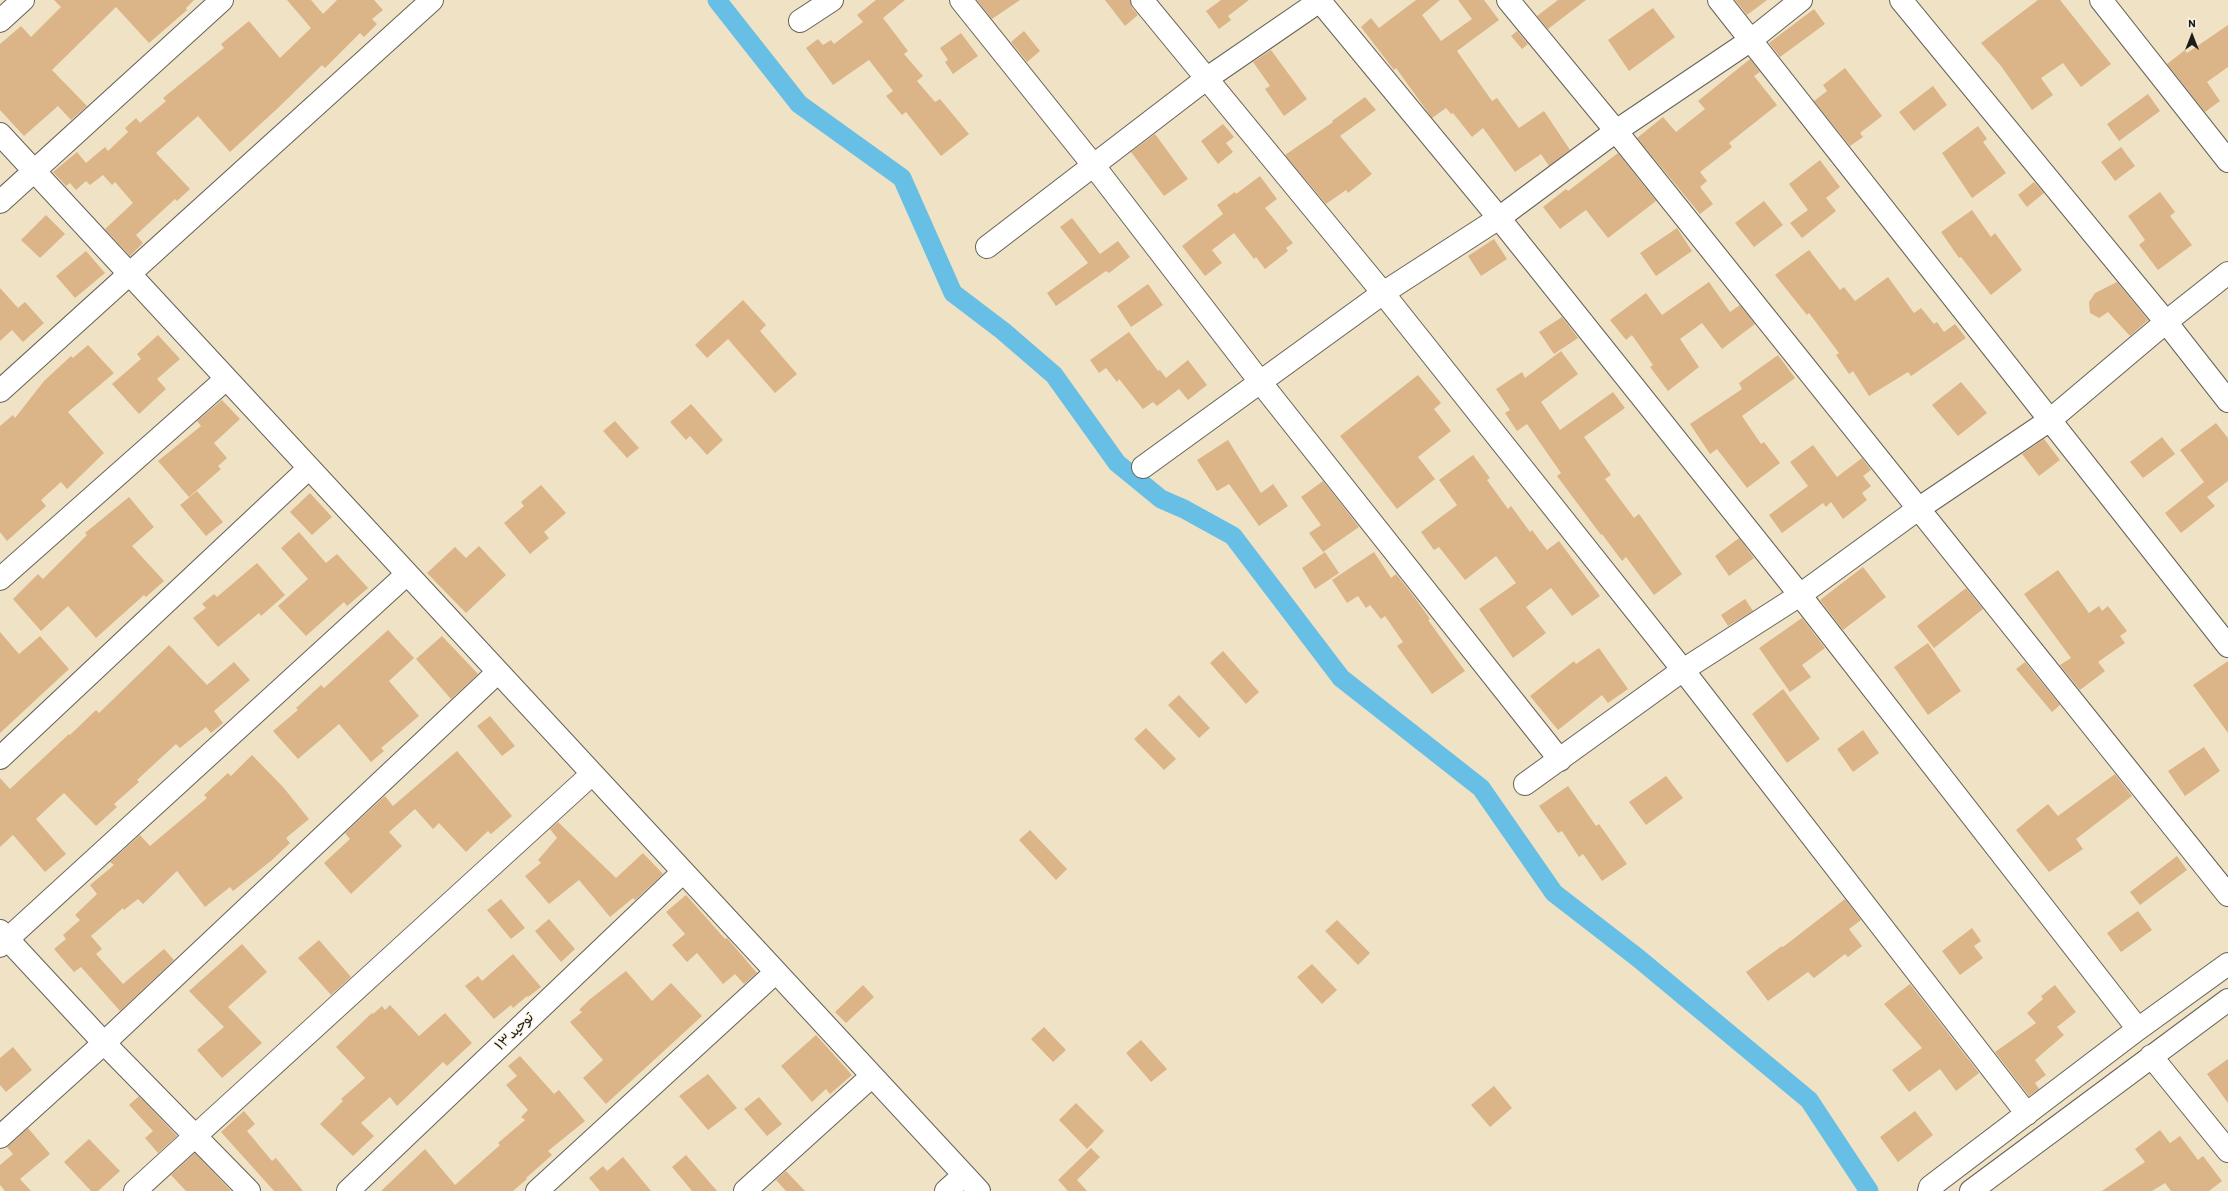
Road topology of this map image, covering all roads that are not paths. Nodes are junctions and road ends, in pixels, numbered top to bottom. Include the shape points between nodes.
1 (23, 0) edge
2 (222, 0) edge
3 (432, 0) edge
4 (832, 0) edge
5 (961, 0) edge
6 (1142, 0) edge
7 (1320, 0) edge
8 (1508, 0) edge
9 (1719, 0) edge
10 (1801, 0) edge
11 (1901, 0) edge
12 (2101, 0) edge
13 (0, 21) edge
14 (800, 21) dead end
15 (1751, 40) junction
16 (1206, 79) junction
17 (1616, 131) junction
18 (0, 134) edge
19 (2228, 161) edge
20 (1094, 166) junction
21 (34, 170) junction
22 (0, 202) edge
23 (1499, 218) junction
24 (987, 247) dead end
25 (129, 273) junction
26 (2228, 273) edge
27 (1383, 293) junction
28 (2166, 322) junction
29 (226, 379) junction
30 (1261, 383) junction
31 (0, 391) edge
32 (2228, 402) edge
33 (2050, 420) junction
34 (1143, 466) dead end
35 (309, 468) junction
36 (1918, 508) junction
37 (407, 574) junction
38 (0, 579) edge
39 (1800, 595) junction
40 (2228, 646) edge
41 (1683, 670) junction
42 (498, 672) junction
43 (0, 758) edge
44 (1560, 760) junction
45 (592, 774) junction
46 (1525, 784) dead end
47 (683, 872) junction
48 (2228, 895) edge
49 (2, 939) edge
50 (2228, 964) edge
51 (776, 972) junction
52 (2228, 1000) edge
53 (2138, 1029) junction
54 (104, 1044) junction
55 (2151, 1056) junction
56 (872, 1076) junction
57 (2026, 1114) junction
58 (195, 1135) junction
59 (0, 1137) edge
60 (2228, 1151) edge
61 (964, 1175) junction
62 (135, 1191) edge
63 (249, 1191) edge
64 (348, 1191) edge
65 (537, 1191) edge
66 (745, 1191) edge
67 (946, 1191) edge
68 (979, 1191) edge
69 (1929, 1191) edge
70 (1971, 1191) edge

1 - 13 street
2 - 21 street
3 - 25 street
4 - 14 street
5 - 20 street
6 - 16 street
7 - 16 street
7 - 23 street
8 - 17 street
9 - 15 street
10 - 15 street
11 - 28 street
12 - 19 street
15 - 17 street
15 - 33 street
16 - 20 street
16 - 27 street
17 - 23 street
17 - 36 street
18 - 21 street
20 - 24 street
20 - 30 street
21 - 22 street
21 - 25 street
23 - 27 street
23 - 39 street
25 - 29 street
25 - 31 street
26 - 28 street
27 - 30 street
27 - 41 street
28 - 32 street
28 - 33 street
29 - 35 street
29 - 38 street
30 - 34 street
30 - 44 street
33 - 36 street
33 - 40 street
35 - 37 street
35 - 43 street
36 - 39 street
36 - 48 street
37 - 42 street
37 - 49 street
39 - 41 street
39 - 53 street
41 - 44 street
41 - 57 street
42 - 45 street
42 - 54 street
44 - 46 street
45 - 47 street
45 - 58 street
47 - 51 street
47 - 64 street, توحید۱۳
49 - 54 street
50 - 53 street
51 - 56 street
51 - 65 street
52 - 55 street
53 - 57 street
54 - 58 street via 162,1105
54 - 59 street
55 - 60 street
55 - 70 street
56 - 61 street
56 - 66 street
57 - 69 street via 1930,1187
58 - 62 street
58 - 63 street
61 - 67 street
61 - 68 street

